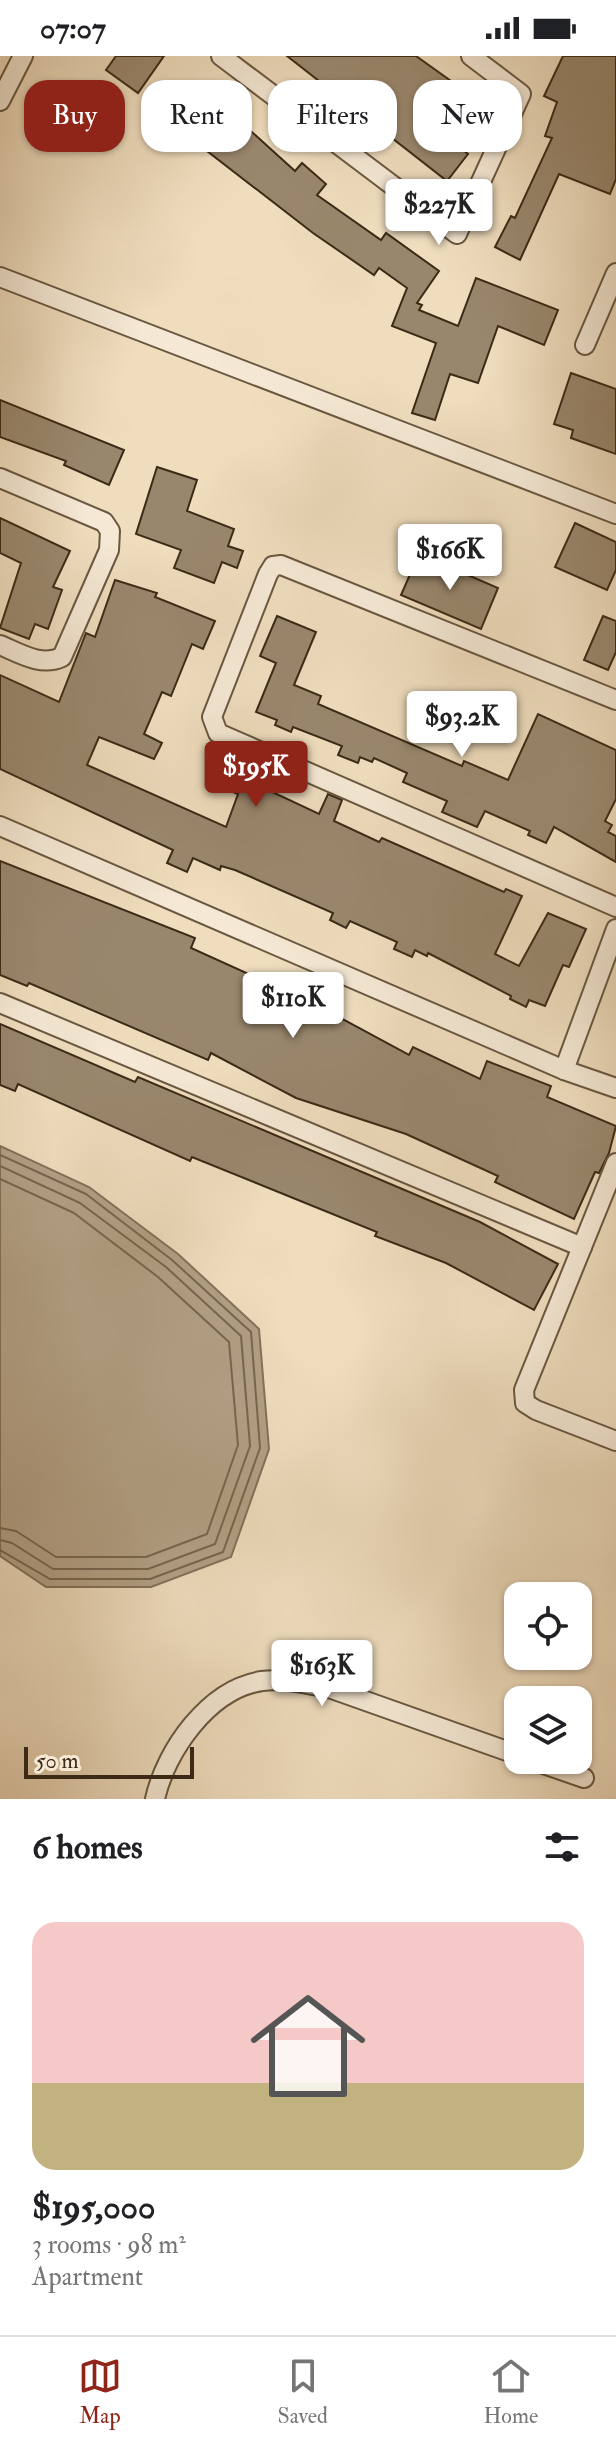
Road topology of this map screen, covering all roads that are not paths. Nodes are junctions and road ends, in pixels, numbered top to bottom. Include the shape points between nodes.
1 (23, 56) edge
2 (221, 56) edge
3 (471, 56) edge
4 (0, 101) edge
5 (616, 273) edge
6 (0, 277) edge
7 (585, 345) dead end
8 (0, 478) edge
9 (616, 514) edge
10 (0, 645) edge
11 (616, 700) edge
12 (0, 826) edge
13 (616, 907) edge
14 (616, 929) edge
15 (0, 1003) edge
16 (564, 1070) junction
17 (616, 1088) edge
18 (616, 1163) edge
19 (582, 1247) junction
20 (616, 1441) edge
21 (504, 1750) edge
22 (572, 1774) edge
23 (584, 1778) dead end
24 (155, 1799) edge

1 - 4 street
2 - 3 street via 457,234 521,94
5 - 7 street
6 - 9 street
8 - 10 street via 104,522 110,531 109,550 62,657 33,659
11 - 13 street via 281,565 268,574 212,717 218,733
12 - 16 street
14 - 16 street
15 - 19 street
16 - 17 street
18 - 19 street
19 - 20 street via 524,1390 525,1403
21 - 24 street via 329,1688 262,1681 222,1695 170,1759
22 - 23 street

